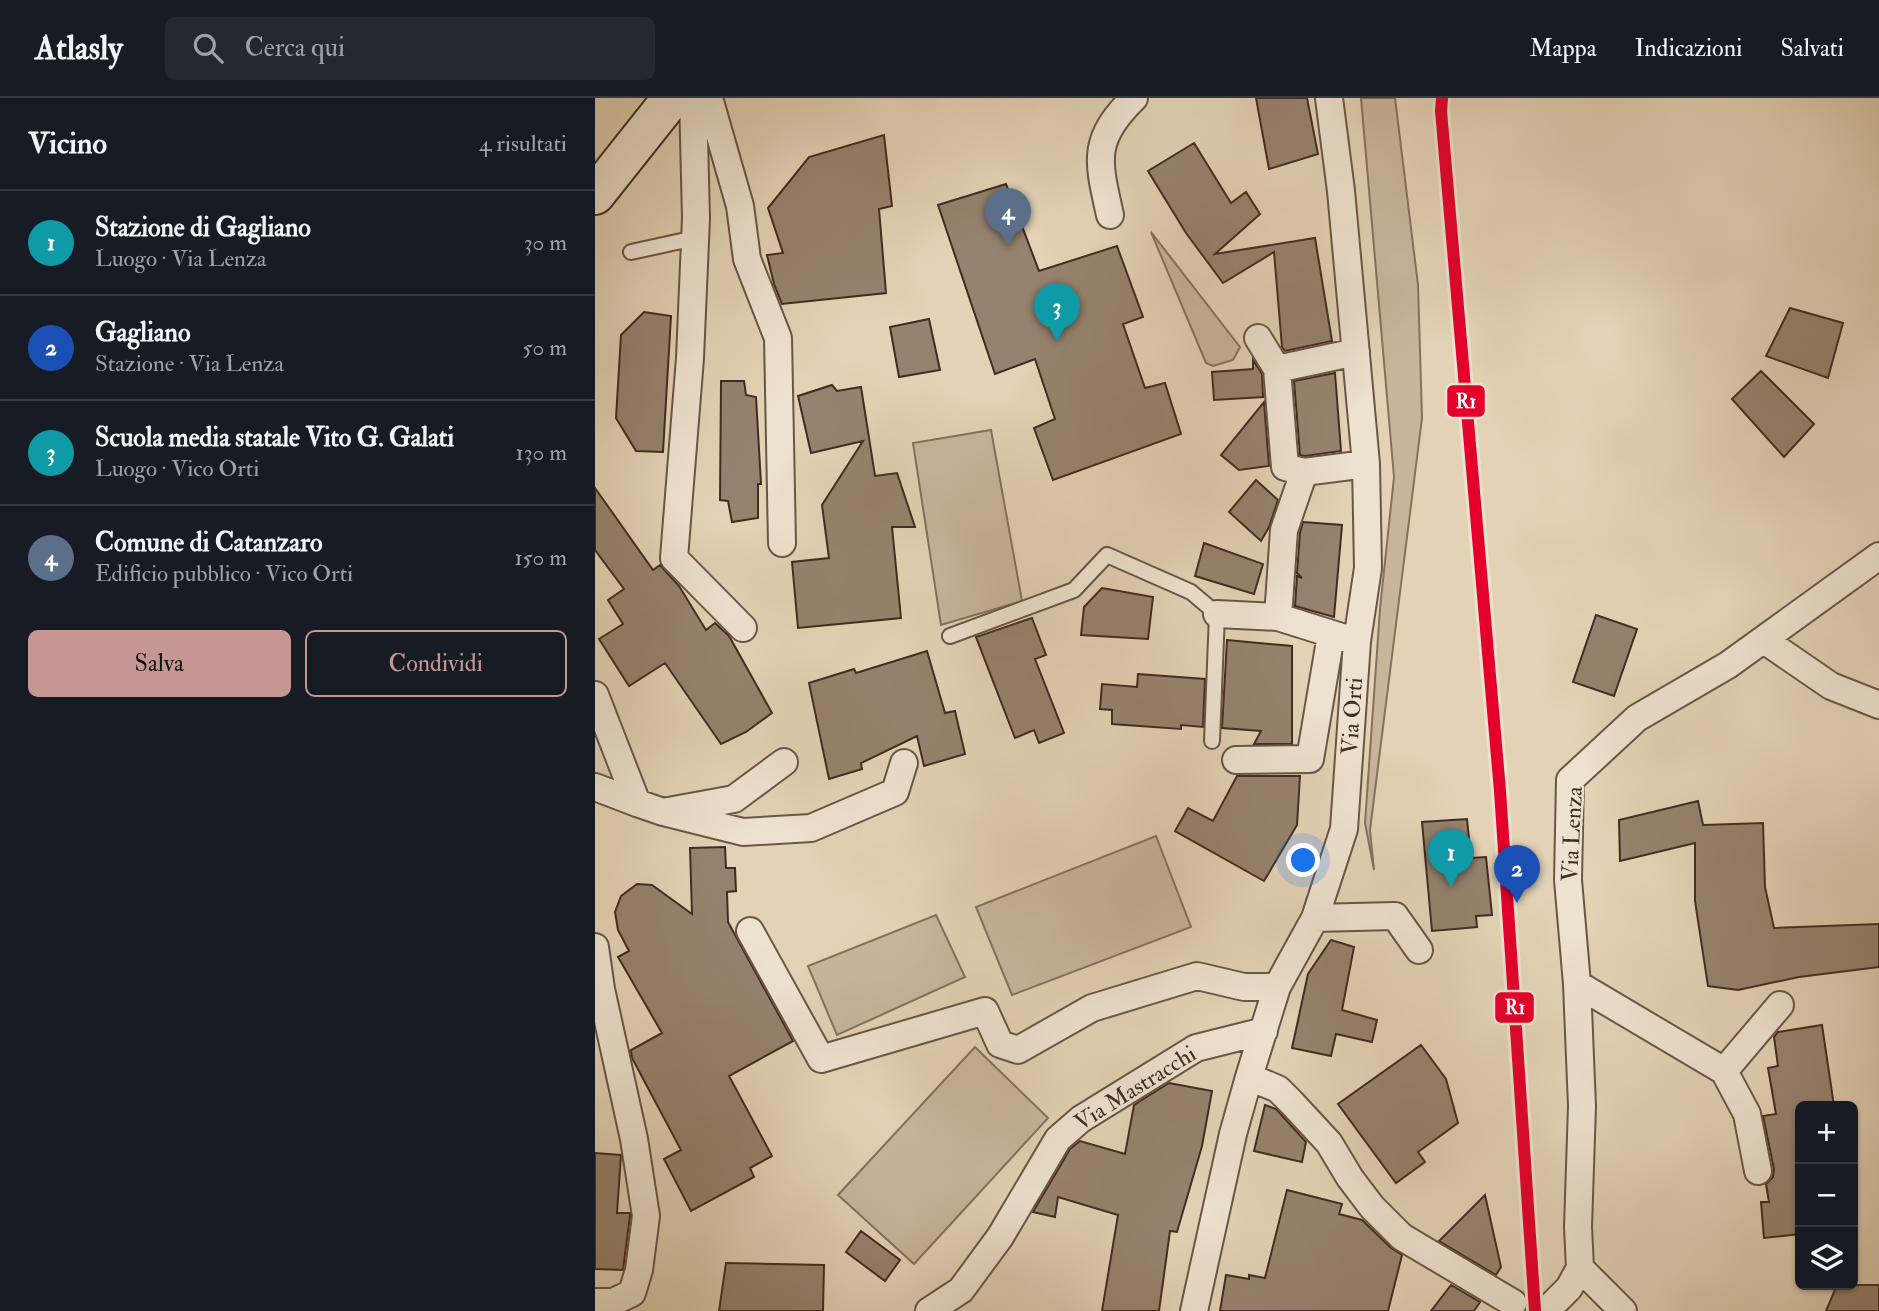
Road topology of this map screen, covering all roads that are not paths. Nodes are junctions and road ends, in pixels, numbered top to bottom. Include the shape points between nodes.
1 (672, 98) edge
2 (693, 98) edge
3 (709, 98) edge
4 (1134, 98) edge
5 (1329, 98) edge
6 (595, 195) edge
7 (1110, 215) dead end
8 (695, 238) junction
9 (631, 252) dead end
10 (1258, 338) dead end
11 (1356, 352) junction
12 (1277, 369) junction
13 (1366, 464) junction
14 (1304, 472) junction
15 (782, 542) dead end
16 (1879, 556) edge
17 (1217, 614) junction
18 (1278, 617) junction
19 (743, 628) dead end
20 (1331, 635) junction
21 (950, 636) dead end
22 (1764, 640) junction
23 (1357, 641) junction
24 (595, 695) edge
25 (1879, 705) edge
26 (1212, 741) dead end
27 (1236, 760) dead end
28 (784, 762) dead end
29 (904, 763) dead end
30 (595, 787) edge
31 (637, 803) junction
32 (663, 812) junction
33 (1315, 918) junction
34 (750, 931) dead end
35 (595, 947) edge
36 (1419, 950) dead end
37 (1577, 984) junction
38 (1277, 987) junction
39 (1780, 1006) dead end
40 (1264, 1031) junction
41 (1724, 1071) junction
42 (1249, 1077) junction
43 (1758, 1171) dead end
44 (1580, 1268) junction
45 (595, 1302) edge
46 (1513, 1303) tunnel mouth
47 (1552, 1305) dead end
48 (929, 1311) edge
49 (1193, 1311) edge
50 (1623, 1311) edge

1 - 6 street
2 - 8 street
3 - 15 street via 740,206 747,260 778,338
4 - 7 street via 1114,119 1101,146 1100,168
5 - 11 street, Via Orti
8 - 9 lane
8 - 19 street via 674,558
10 - 12 street
11 - 12 street
11 - 13 street, Via Orti
12 - 14 street via 1286,467
13 - 14 street
13 - 23 street, Via Orti via 1368,568
14 - 18 street via 1284,530
16 - 22 street, Via Lenza
17 - 18 street
17 - 21 lane via 1191,593 1107,555 1074,590
17 - 26 lane
18 - 20 street
20 - 23 street
20 - 27 street via 1310,759
22 - 25 street via 1831,686
22 - 37 street, Via Lenza via 1637,718 1570,780 1567,880
23 - 33 street, Via Orti via 1344,829
24 - 31 street
28 - 32 street via 734,799
29 - 32 street via 895,792 811,828 743,832
30 - 31 street
31 - 32 street
33 - 36 street via 1395,916
33 - 38 street, Via Orti
34 - 38 street via 821,1059 985,1011 1000,1044 1018,1050 1092,1008 1198,976 1244,987
35 - 45 street via 646,1216 632,1293 613,1303
37 - 41 street
37 - 44 street, Via Lenza via 1582,1106
38 - 40 street, Via Orti
39 - 41 street
40 - 42 street, Via Orti
40 - 48 street, Via Mastracchi via 1196,1048 1081,1119 1058,1139 1000,1237 961,1290
41 - 43 street via 1747,1114
42 - 46 street via 1278,1089 1291,1102 1329,1143 1372,1207 1402,1237
42 - 49 street, Via Orti
44 - 47 street
44 - 50 street

